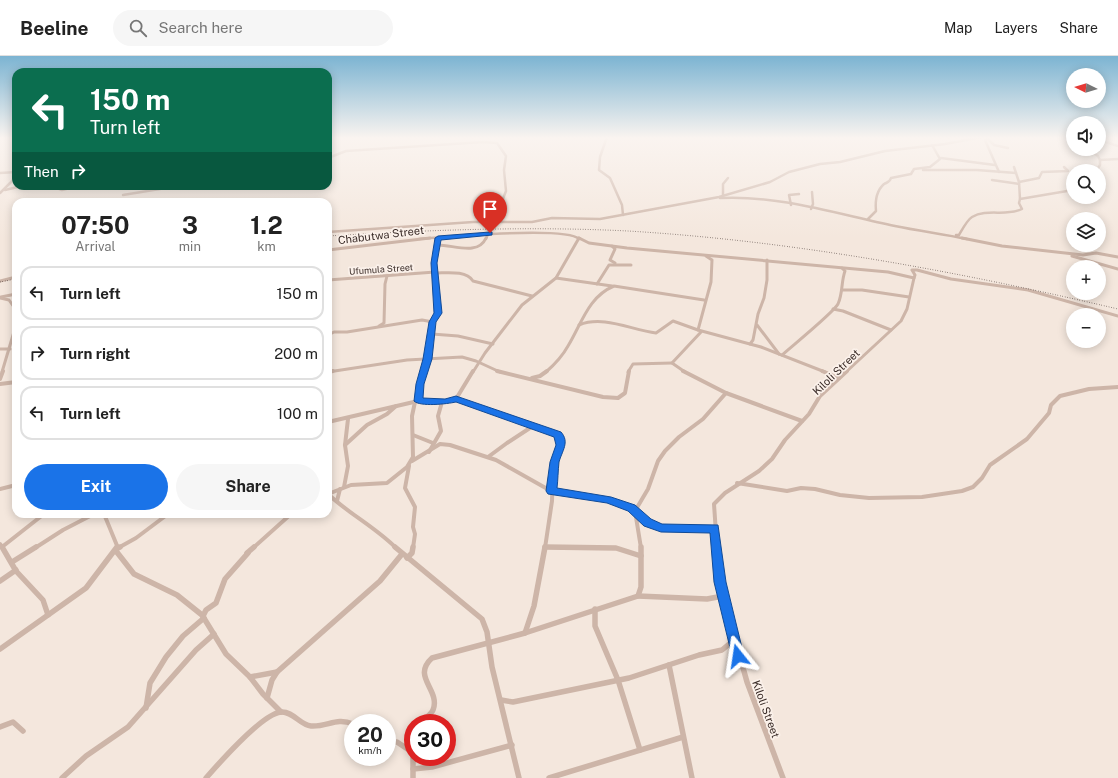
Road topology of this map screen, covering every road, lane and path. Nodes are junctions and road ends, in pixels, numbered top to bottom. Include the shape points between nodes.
1 (911, 170) edge
2 (504, 171) edge
3 (599, 171) edge
4 (794, 171) edge
5 (942, 171) edge
6 (1068, 171) edge
7 (12, 172) edge
8 (999, 172) joint
9 (0, 173) edge
10 (1016, 173) joint
11 (728, 178) dead end
12 (992, 180) dead end
13 (12, 181) edge
14 (1019, 183) junction
15 (12, 189) edge
16 (154, 190) edge
17 (1066, 191) edge
18 (812, 192) dead end
19 (1, 193) edge
20 (799, 194) dead end
21 (123, 195) dead end
22 (723, 196) junction
23 (717, 198) junction
24 (1020, 199) junction
25 (791, 205) junction
26 (811, 209) junction
27 (624, 215) junction
28 (868, 219) junction
29 (494, 222) junction
30 (332, 232) edge
31 (488, 234) junction
32 (951, 235) junction
33 (438, 238) junction
34 (579, 238) junction
35 (438, 245) junction
36 (612, 245) junction
37 (332, 249) edge
38 (1062, 253) junction
39 (706, 256) junction
40 (1118, 257) edge
41 (767, 260) junction
42 (619, 264) junction
43 (631, 265) dead end
44 (842, 268) junction
45 (1118, 269) edge
46 (435, 272) junction
47 (387, 276) junction
48 (12, 278) edge
49 (556, 278) junction
50 (914, 278) junction
51 (332, 280) edge
52 (0, 281) edge
53 (597, 284) junction
54 (614, 286) junction
55 (843, 290) junction
56 (12, 295) edge
57 (532, 296) junction
58 (909, 297) junction
59 (0, 298) edge
60 (704, 300) junction
61 (12, 304) edge
62 (833, 309) junction
63 (1118, 316) edge
64 (384, 322) junction
65 (433, 322) junction
66 (393, 325) junction
67 (757, 325) junction
68 (579, 326) junction
69 (378, 327) junction
70 (891, 330) junction
71 (700, 331) junction
72 (334, 332) edge
73 (432, 334) junction
74 (12, 344) edge
75 (493, 344) junction
76 (750, 344) junction
77 (0, 349) edge
78 (10, 349) junction
79 (781, 355) junction
80 (428, 359) junction
81 (480, 363) junction
82 (672, 363) junction
83 (332, 371) edge
84 (0, 373) edge
85 (839, 378) junction
86 (0, 379) edge
87 (528, 379) junction
88 (12, 382) edge
89 (0, 384) edge
90 (1118, 387) edge
91 (726, 393) junction
92 (456, 399) junction
93 (417, 401) junction
94 (442, 402) junction
95 (396, 406) junction
96 (348, 418) junction
97 (332, 421) edge
98 (802, 421) junction
99 (533, 426) junction
100 (413, 435) junction
101 (433, 443) junction
102 (345, 445) junction
103 (429, 452) junction
104 (487, 458) junction
105 (411, 463) junction
106 (737, 483) junction
107 (12, 486) edge
108 (0, 488) edge
109 (342, 488) junction
110 (551, 491) junction
111 (332, 492) edge
112 (332, 497) edge
113 (337, 501) junction
114 (635, 511) junction
115 (38, 518) edge
116 (86, 518) edge
117 (105, 518) edge
118 (163, 518) edge
119 (286, 518) edge
120 (714, 528) junction
121 (1, 545) edge
122 (545, 547) junction
123 (117, 550) junction
124 (405, 556) junction
125 (640, 556) junction
126 (12, 562) junction
127 (16, 570) junction
128 (0, 581) edge
129 (638, 596) junction
130 (723, 596) junction
131 (595, 609) junction
132 (48, 615) junction
133 (203, 617) junction
134 (525, 633) junction
135 (214, 634) junction
136 (734, 640) junction
137 (489, 644) junction
138 (0, 649) edge
139 (669, 665) junction
140 (277, 672) junction
141 (250, 677) junction
142 (618, 680) junction
143 (267, 698) junction
144 (501, 700) junction
145 (146, 708) junction
146 (281, 712) junction
147 (430, 714) edge
148 (344, 721) edge
149 (0, 727) edge
150 (23, 731) dead end
151 (683, 737) junction
152 (512, 745) junction
153 (640, 750) junction
154 (413, 769) joint
155 (62, 778) edge
156 (206, 778) edge
157 (413, 778) edge
158 (519, 778) edge
159 (548, 778) edge
160 (692, 778) edge
161 (783, 778) edge

1 - 28 street via 911,174 891,178 879,189 875,196 876,211
2 - 29 street via 507,183 505,196
3 - 27 street via 610,178
4 - 22 street
5 - 8 street
6 - 14 street via 1042,172 1039,178
7 - 9 street
8 - 10 street
10 - 14 street
11 - 22 street via 723,184
12 - 14 street
13 - 19 street
14 - 24 street
15 - 19 street
16 - 21 street
17 - 24 street via 1040,198
18 - 26 street
20 - 25 street via 789,195
22 - 23 street
23 - 25 street via 748,197
23 - 27 street
24 - 32 street via 1021,210 1000,214 985,213 971,217 959,234
25 - 26 street
26 - 28 street
27 - 29 street via 593,220 552,218 534,222
28 - 32 street
29 - 30 street
31 - 33 street, Chabutwa Street
31 - 34 street, Chabutwa Street via 555,234 575,235
31 - 35 street via 484,244 479,247
32 - 38 street via 1002,246
33 - 35 street
33 - 37 street, Chabutwa Street
34 - 36 street via 586,242
34 - 49 street
35 - 46 street via 434,257
36 - 39 street
36 - 42 street via 615,248 610,260
38 - 40 street via 1096,253
38 - 45 street
39 - 41 street
39 - 60 street via 712,260 712,276
41 - 44 street
41 - 67 street via 766,286
42 - 43 street
42 - 53 street via 609,265
44 - 50 street via 888,272
44 - 55 street via 845,271
46 - 47 street, Ufumula Street
46 - 57 street, Ufumula Street via 465,274 473,281
46 - 65 street via 438,308
47 - 51 street, Ufumula Street
47 - 64 street via 384,284
48 - 52 street
49 - 53 street
49 - 57 street
50 - 58 street, Kiloli Street
50 - 63 street via 912,270 918,270 951,279 1028,290
53 - 54 street
54 - 60 street
54 - 68 street via 604,290 594,301
55 - 58 street via 862,290
55 - 62 street via 839,303
56 - 59 street
57 - 75 street via 511,318
58 - 70 street, Kiloli Street via 904,316
59 - 61 street via 9,300
60 - 71 street via 697,328
62 - 70 street
62 - 79 street
64 - 66 street
64 - 69 street
65 - 66 street via 422,320
65 - 73 street
66 - 69 street
67 - 76 street
67 - 79 street
68 - 71 street via 592,321 656,333 673,321
68 - 87 street via 567,349 547,373 541,377
69 - 72 street
70 - 85 street, Kiloli Street
71 - 76 street
71 - 82 street
73 - 75 street via 458,336
73 - 80 street
74 - 78 street
75 - 81 street
76 - 79 street
77 - 78 street
78 - 84 street
79 - 85 street
80 - 81 street via 455,357
80 - 83 street
80 - 93 street
81 - 87 street via 499,372
81 - 92 street
82 - 87 street via 633,364 627,375 625,393 618,398
82 - 91 street via 684,372
84 - 86 street
85 - 98 street, Kiloli Street via 820,396
88 - 89 street
90 - 106 street via 1090,389 1060,396 1027,439 990,465 973,487 962,491 922,497 869,498 815,489 787,491
91 - 98 street
91 - 114 street via 703,419 665,451
92 - 94 street
92 - 99 street
93 - 94 street
93 - 95 street
93 - 100 street via 412,416
94 - 101 street via 438,416 441,431
95 - 96 street
95 - 102 street via 364,427
96 - 97 street
96 - 102 street
98 - 106 street, Kiloli Street via 765,466
99 - 104 street
99 - 110 street via 560,438
100 - 101 street
100 - 105 street via 414,450
101 - 103 street
102 - 109 street via 348,466
103 - 104 street via 436,446 445,444
103 - 105 street
104 - 110 street via 531,478
105 - 109 street via 387,483
105 - 124 street via 405,488 415,507 415,534 412,553
106 - 120 street, Kiloli Street via 716,500
107 - 108 street
109 - 111 street
109 - 113 street
110 - 114 street via 607,499
110 - 122 street via 552,501
112 - 113 street
113 - 124 street
114 - 120 street via 647,522 661,528
114 - 125 street via 641,541
115 - 121 street
116 - 126 street
117 - 123 street
118 - 123 street
119 - 133 street via 248,553 226,579 216,603 206,610
120 - 130 street, Kiloli Street
121 - 126 street
122 - 125 street via 611,547
122 - 134 street via 534,606
123 - 132 street via 86,588
123 - 133 street via 134,574 177,595
124 - 137 street via 478,614 485,626
124 - 140 street
125 - 129 street via 641,587
126 - 127 street
127 - 128 street
127 - 132 street via 40,595 46,604
129 - 130 street
129 - 131 street
130 - 136 street, Kiloli Street
131 - 134 street
131 - 142 street via 595,626
132 - 138 street
133 - 135 street
133 - 145 street via 186,632 166,657 150,683
134 - 137 street
135 - 141 street via 226,654
135 - 145 street via 196,650
136 - 139 street via 722,650
136 - 161 street, Kiloli Street via 756,710
137 - 144 street
137 - 147 street via 428,660 424,672 427,684 433,692 434,703
139 - 142 street
139 - 151 street
140 - 141 street
140 - 143 street
141 - 143 street
142 - 144 street via 513,702
142 - 153 street
143 - 146 street
144 - 152 street
145 - 155 street via 128,727 86,756
146 - 148 street via 309,726
146 - 156 street via 275,712 269,717
149 - 150 street via 16,722
151 - 153 street
151 - 160 street
152 - 154 street via 432,767
152 - 158 street
153 - 159 street
154 - 157 street

